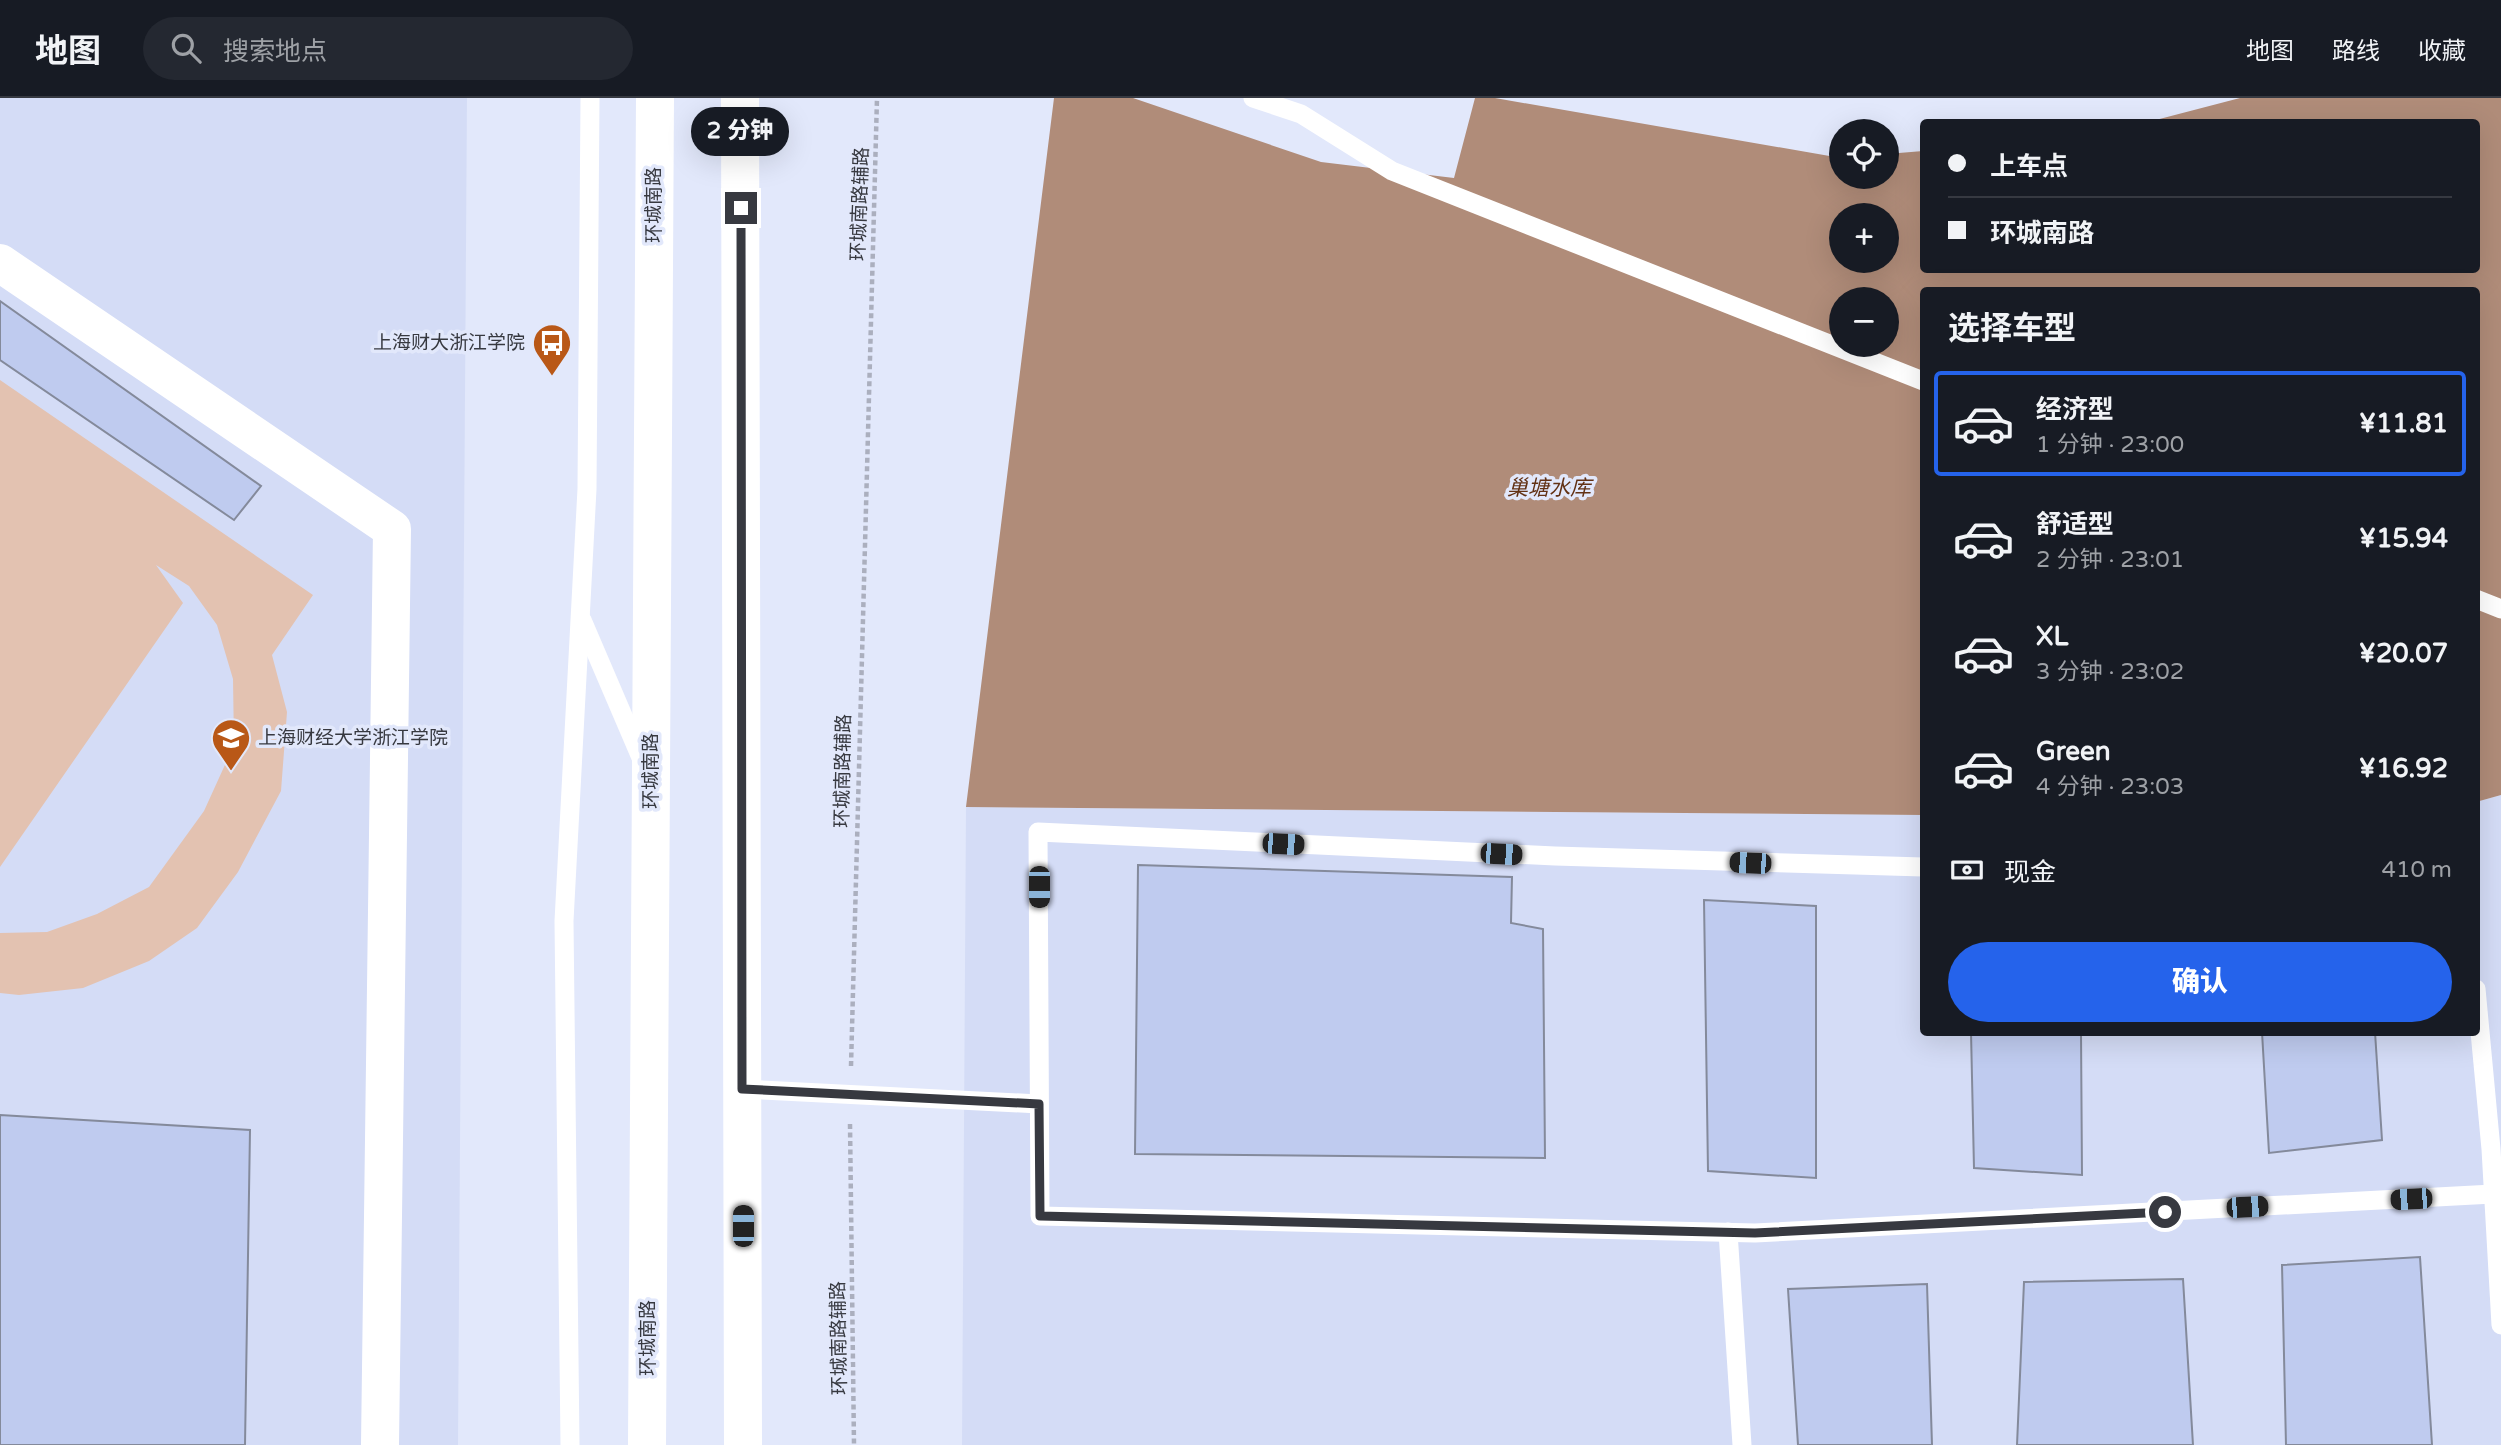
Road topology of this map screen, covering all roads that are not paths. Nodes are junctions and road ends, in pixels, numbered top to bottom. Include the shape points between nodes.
1 (590, 98) edge
2 (655, 98) edge
3 (740, 98) edge
4 (1253, 98) edge
5 (0, 263) edge
6 (1920, 380) edge
7 (2480, 601) edge
8 (2501, 609) edge
9 (580, 616) junction
10 (651, 781) junction
11 (1920, 867) edge
12 (2480, 1021) edge
13 (742, 1089) junction
14 (1039, 1104) junction
15 (2496, 1149) edge
16 (2493, 1194) junction
17 (1728, 1232) junction
18 (2501, 1325) edge
19 (380, 1445) edge
20 (570, 1445) edge
21 (647, 1445) edge
22 (743, 1445) edge
23 (1742, 1445) edge

1 - 9 lane via 587,489
2 - 10 main road, 环城南路
3 - 13 main road
4 - 6 lane via 1301,114 1392,171
5 - 19 main road via 391,530
7 - 8 lane
9 - 10 lane
9 - 20 lane via 564,921
10 - 21 main road, 环城南路
11 - 14 lane via 1541,856 1038,832
12 - 15 lane
13 - 14 lane
13 - 22 main road
14 - 17 lane via 1040,1216
15 - 16 lane
16 - 17 lane
16 - 18 lane
17 - 23 lane

